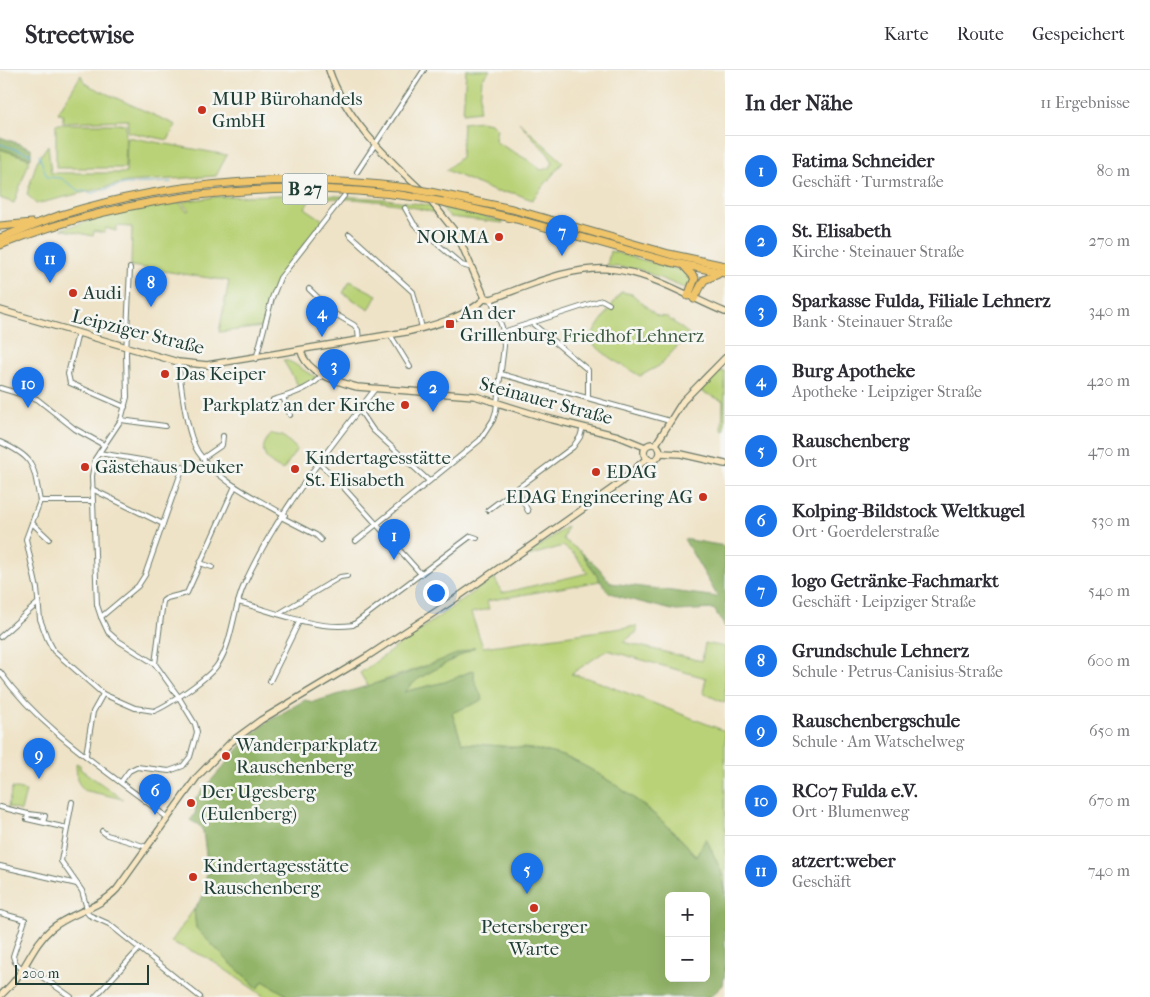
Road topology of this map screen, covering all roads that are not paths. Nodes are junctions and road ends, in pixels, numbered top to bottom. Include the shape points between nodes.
1 (329, 70) edge
2 (424, 70) edge
3 (376, 144) junction
4 (358, 172) dead end
5 (174, 194) junction
6 (344, 196) dead end
7 (405, 208) dead end
8 (42, 221) junction
9 (0, 226) edge
10 (349, 234) dead end
11 (0, 238) edge
12 (0, 245) edge
13 (683, 265) junction
14 (130, 268) dead end
15 (472, 268) junction
16 (724, 271) edge
17 (309, 289) dead end
18 (488, 298) junction
19 (691, 298) junction
20 (609, 304) dead end
21 (0, 310) edge
22 (725, 312) edge
23 (533, 324) junction
24 (422, 328) junction
25 (503, 332) junction
26 (78, 333) junction
27 (391, 336) junction
28 (360, 341) junction
29 (127, 347) junction
30 (301, 351) junction
31 (725, 358) edge
32 (256, 359) junction
33 (178, 362) junction
34 (410, 367) dead end
35 (323, 374) junction
36 (501, 374) junction
37 (0, 388) edge
38 (374, 389) junction
39 (283, 397) junction
40 (588, 397) junction
41 (272, 400) dead end
42 (497, 401) junction
43 (125, 407) junction
44 (359, 409) junction
45 (290, 416) dead end
46 (121, 420) junction
47 (670, 421) junction
48 (165, 426) dead end
49 (583, 427) junction
50 (223, 436) dead end
51 (0, 442) edge
52 (656, 444) junction
53 (104, 445) junction
54 (646, 447) junction
55 (98, 453) junction
56 (661, 453) junction
57 (203, 458) junction
58 (647, 458) junction
59 (318, 462) junction
60 (725, 464) edge
61 (429, 481) junction
62 (235, 486) junction
63 (92, 489) junction
64 (517, 489) junction
65 (40, 501) junction
66 (92, 501) junction
67 (488, 510) dead end
68 (528, 510) dead end
69 (284, 516) junction
70 (32, 523) junction
71 (163, 524) junction
72 (377, 524) junction
73 (477, 538) dead end
74 (50, 539) dead end
75 (321, 540) dead end
76 (356, 541) dead end
77 (200, 563) junction
78 (212, 567) dead end
79 (421, 574) junction
80 (347, 576) dead end
81 (238, 602) junction
82 (38, 603) junction
83 (280, 613) junction
84 (101, 617) junction
85 (300, 620) junction
86 (0, 637) edge
87 (155, 664) junction
88 (0, 672) edge
89 (270, 681) dead end
90 (103, 694) junction
91 (178, 696) junction
92 (86, 755) junction
93 (121, 782) junction
94 (72, 802) dead end
95 (0, 807) edge
96 (168, 818) junction
97 (67, 828) junction
98 (102, 831) dead end
99 (147, 847) junction
100 (0, 866) edge
101 (77, 884) junction
102 (86, 910) junction
103 (0, 913) edge
104 (140, 948) junction
105 (24, 968) junction
106 (0, 996) edge
107 (71, 997) edge
108 (94, 997) edge
109 (200, 997) edge

1 - 3 main road via 346,107
2 - 3 street
3 - 4 street
3 - 15 main road via 450,222
5 - 8 highway, B 27 via 103,204
5 - 12 highway, B 27 via 81,218
5 - 13 highway, B 27, bridge via 193,196 301,188 416,197 516,219
5 - 16 highway, B 27, bridge via 190,188 264,181 304,180 408,188 512,209
6 - 32 street via 280,278
7 - 15 street via 414,224 462,265
8 - 9 highway
8 - 11 highway, B 27
10 - 24 street via 413,292
13 - 16 highway, B 27
13 - 19 highway via 695,278
14 - 29 street
15 - 18 main road
16 - 19 highway via 704,280
17 - 28 street via 325,307 358,330
18 - 19 main road, Leipziger Straße via 572,273 609,269 636,274
18 - 24 main road, Leipziger Straße via 468,310
18 - 25 street
19 - 22 main road, Leipziger Straße
20 - 23 street via 602,300
21 - 26 main road, Leipziger Straße
23 - 25 street
23 - 40 street via 588,370
24 - 27 main road, Leipziger Straße
25 - 36 street
26 - 29 main road, Leipziger Straße
26 - 43 street via 68,374 70,383
27 - 28 main road, Leipziger Straße
27 - 34 street
28 - 30 main road, Leipziger Straße
29 - 33 main road, Leipziger Straße
29 - 43 street
30 - 32 main road, Leipziger Straße
30 - 35 main road, Steinauer Straße via 306,364
31 - 47 main road via 683,401
32 - 33 main road, Leipziger Straße via 207,365
33 - 57 street via 195,445
35 - 38 main road, Steinauer Straße via 357,387
35 - 39 street
36 - 40 street
36 - 42 street
37 - 53 street via 37,399 75,429
38 - 42 main road, Steinauer Straße via 466,395
38 - 44 street
39 - 41 street
39 - 45 street
40 - 47 street
42 - 49 main road, Steinauer Straße
42 - 61 street via 494,420 480,440
43 - 46 street
44 - 59 street
44 - 61 street via 372,430
46 - 48 street
46 - 53 street
47 - 52 main road
49 - 54 main road, Steinauer Straße
49 - 64 street via 573,446
50 - 57 street via 222,445
51 - 65 street via 28,457 34,467
52 - 54 main road
52 - 56 main road
53 - 55 street
54 - 58 main road
55 - 63 street
55 - 71 street via 183,467
56 - 58 main road via 655,459
56 - 60 main road
57 - 62 street
58 - 96 main road via 624,479 437,611 242,733 196,777
59 - 69 street
59 - 72 street
61 - 72 street
62 - 69 street
62 - 77 street
63 - 66 street
63 - 71 street
64 - 67 street
64 - 68 street
65 - 66 street
65 - 70 street
66 - 84 street
69 - 75 street
69 - 81 street via 260,554
70 - 74 street
70 - 82 street via 26,539
71 - 84 street via 142,581
72 - 76 street
72 - 79 street
73 - 79 street via 472,536
77 - 78 street
77 - 87 street via 187,593 163,601
79 - 85 street via 353,625 324,626
80 - 83 street via 340,576
81 - 83 street
81 - 91 street via 218,664
82 - 86 street
82 - 90 street via 46,638 54,652
83 - 85 street
84 - 87 street via 108,632 117,640
85 - 89 street
87 - 91 street
88 - 92 street via 35,712
90 - 91 street via 129,706 151,711 158,710
90 - 92 street via 93,712
91 - 93 street via 196,727 188,761 172,770 135,768
92 - 93 street
93 - 96 street
94 - 97 street
95 - 97 street via 28,814 27,819
96 - 99 main road
97 - 101 street via 60,861
98 - 99 street
99 - 102 main road via 114,892
100 - 101 street
101 - 102 street
102 - 104 street
102 - 105 main road via 48,932
103 - 105 street via 25,920 13,956 15,962
104 - 108 street
104 - 109 street
105 - 106 main road
105 - 107 street

